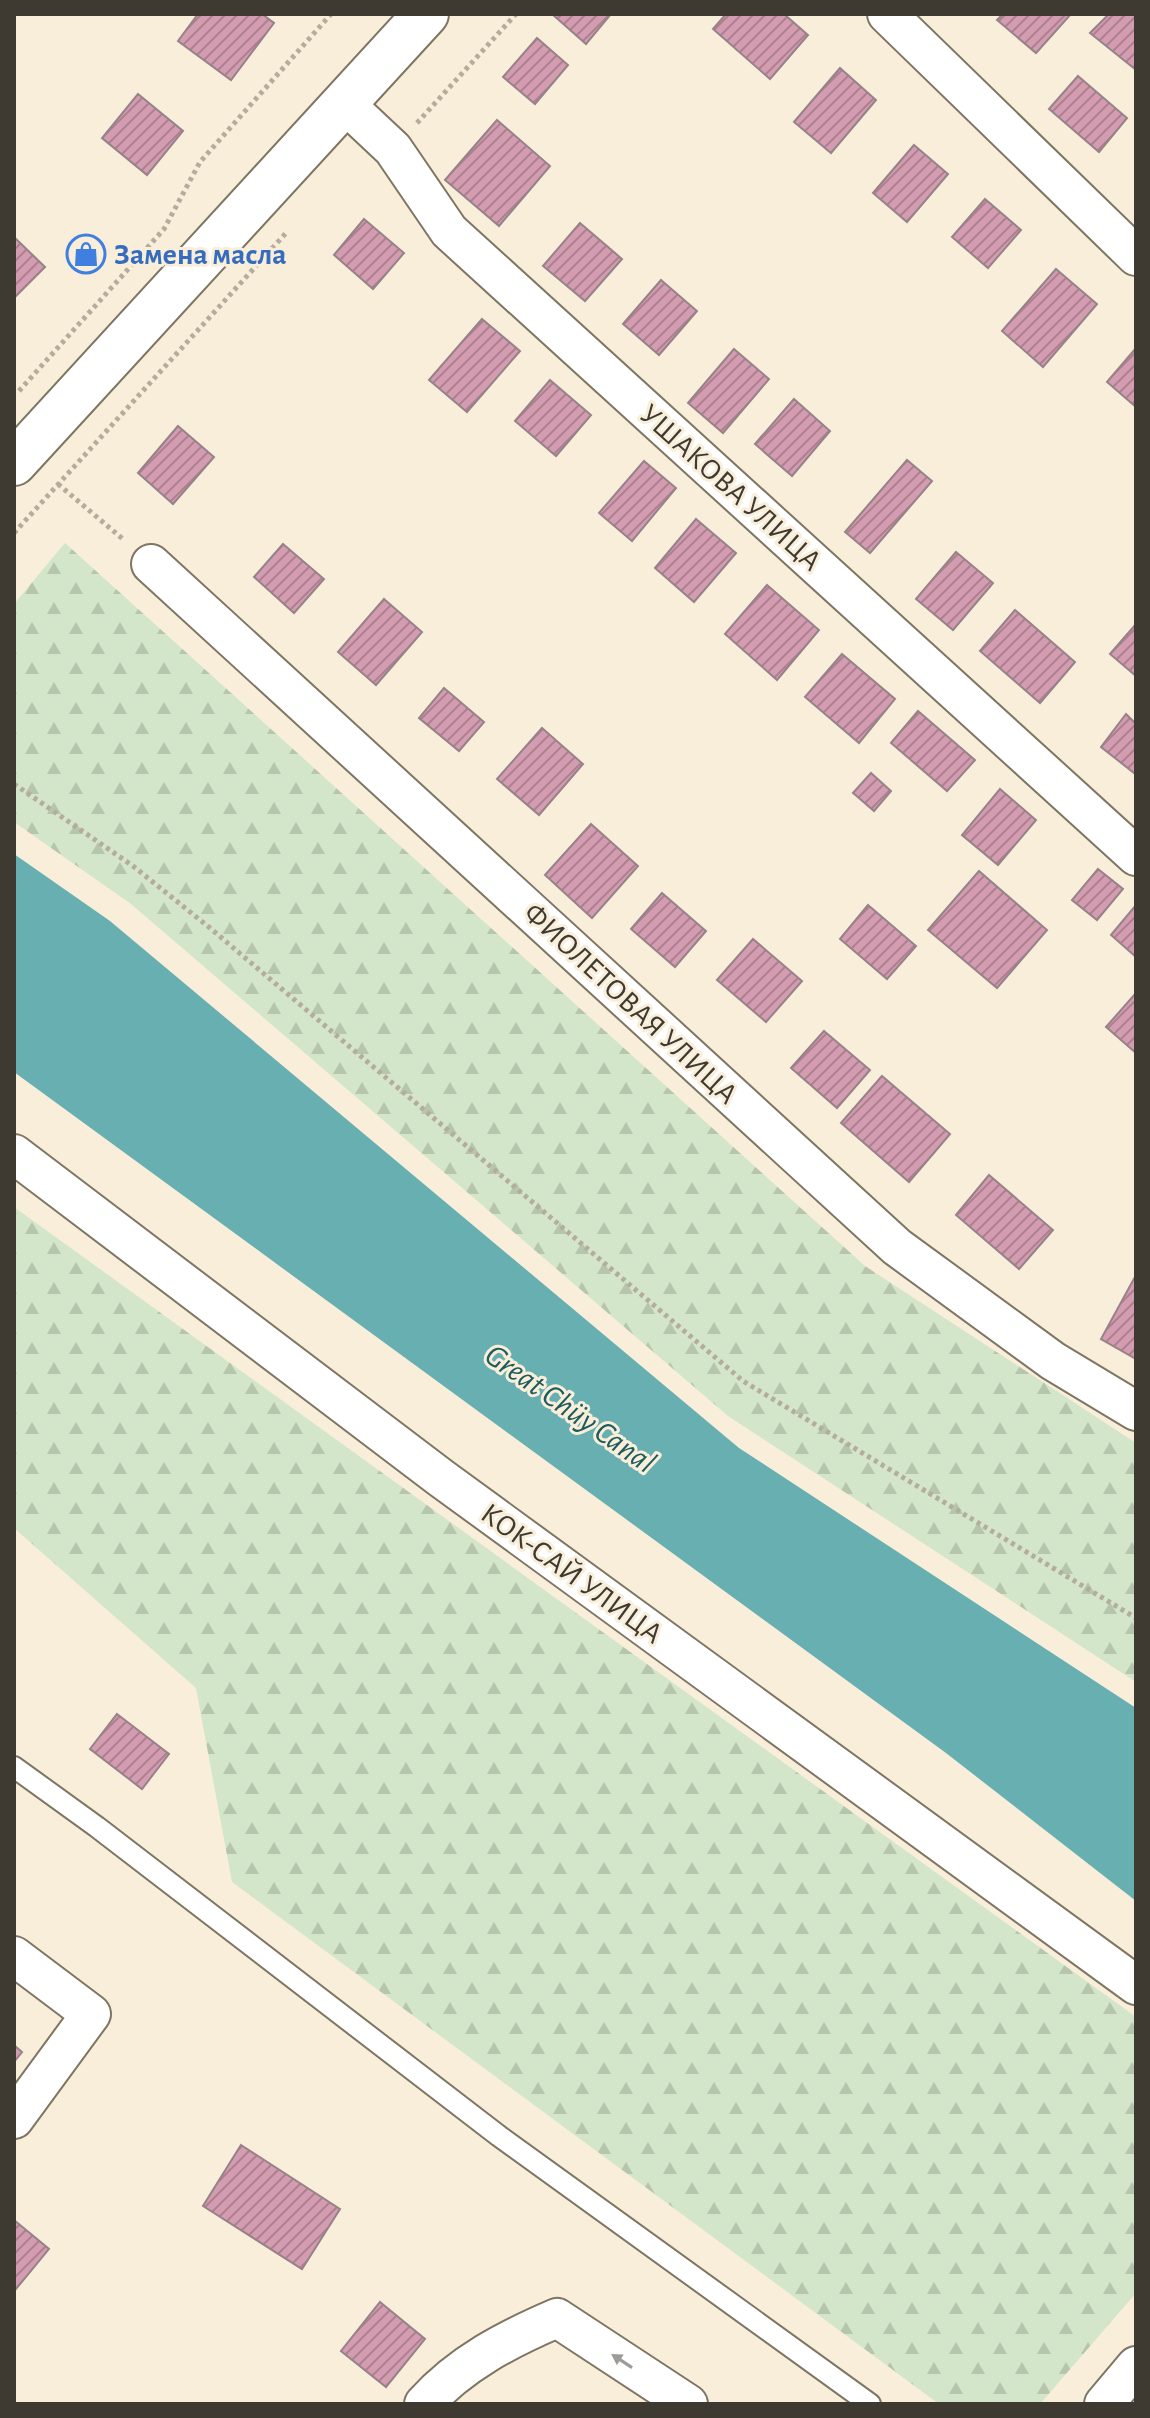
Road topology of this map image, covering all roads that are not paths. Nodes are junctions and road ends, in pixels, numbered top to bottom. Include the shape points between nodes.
1 (426, 14) edge
2 (887, 14) edge
3 (344, 103) junction
4 (1136, 256) edge
5 (14, 463) edge
6 (151, 564) road end
7 (1136, 856) edge
8 (14, 1154) edge
9 (1136, 1411) edge
10 (14, 1767) edge
11 (14, 1956) edge
12 (1136, 1985) edge
13 (14, 2119) edge
14 (1136, 2366) edge
15 (424, 2404) edge
16 (688, 2404) edge
17 (870, 2404) edge
18 (1104, 2404) edge

1 - 3 main road
2 - 4 street
3 - 5 main road
3 - 7 street, УШАКОВА УЛИЦА via 393,149 449,231
6 - 9 street, ФИОЛЕТОВАЯ УЛИЦА via 897,1247 1053,1361
8 - 12 street, КОК-САЙ УЛИЦА via 441,1478
10 - 17 lane via 499,2136
11 - 13 street via 91,2014
14 - 18 street
16 -> 15 street via 557,2318 475,2359

